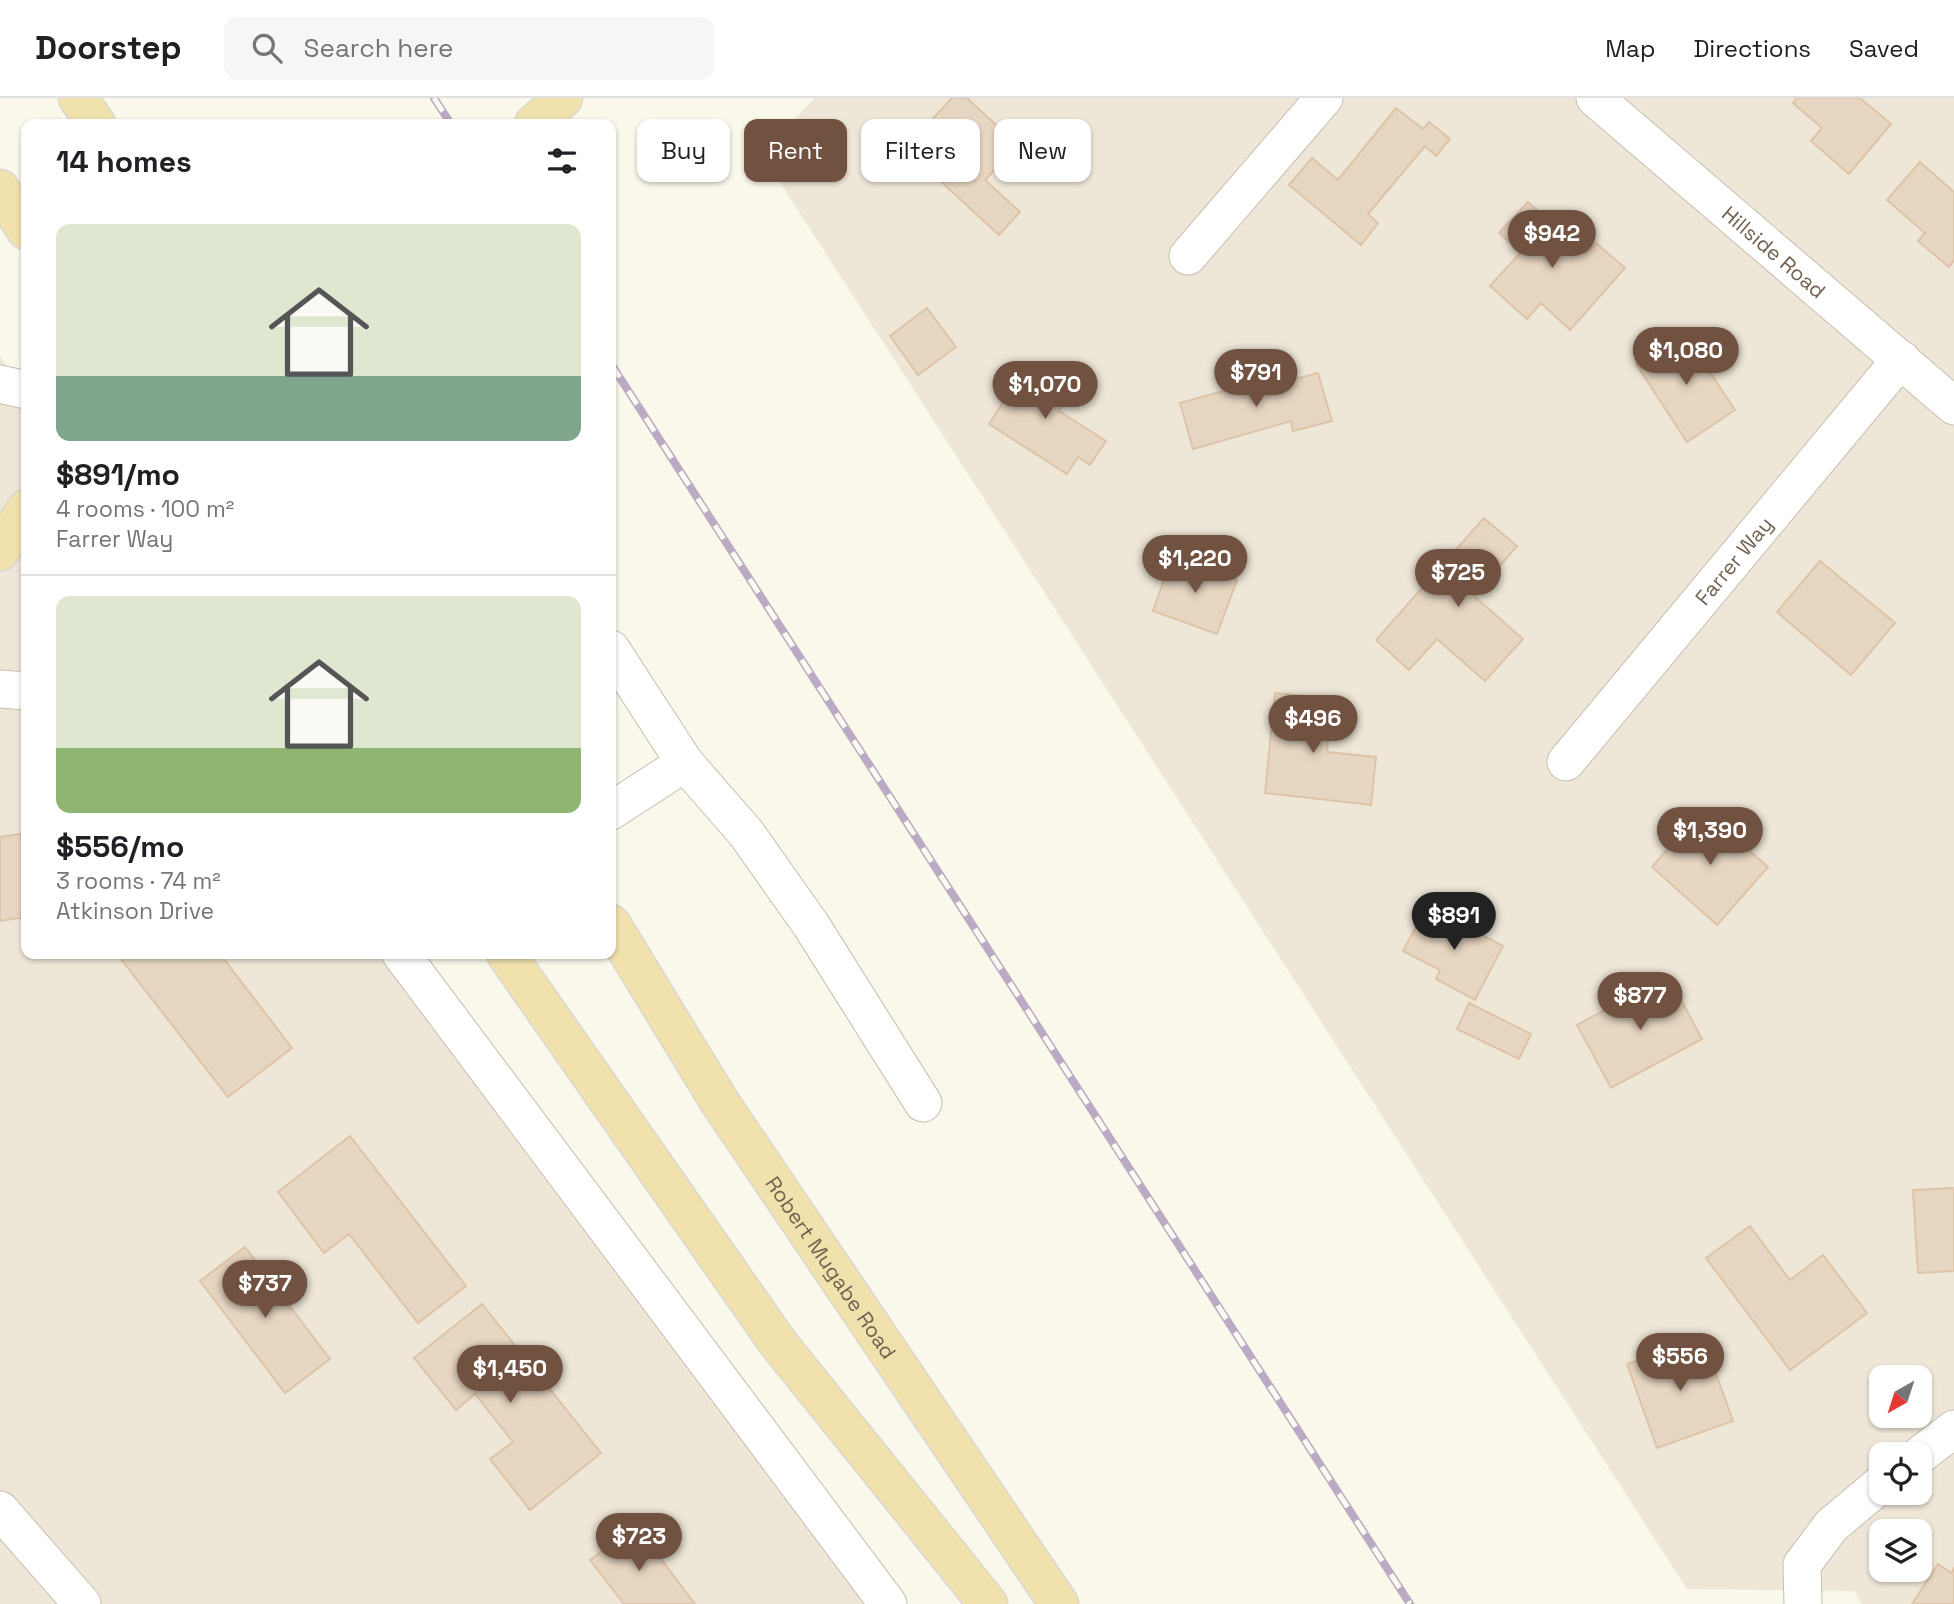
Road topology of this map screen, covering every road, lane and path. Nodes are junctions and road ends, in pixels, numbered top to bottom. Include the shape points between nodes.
1 (78, 98) edge
2 (563, 98) edge
3 (1324, 98) edge
4 (1595, 98) edge
5 (93, 119) edge
6 (540, 119) edge
7 (0, 189) edge
8 (21, 222) edge
9 (1188, 256) dead end
10 (1901, 359) junction
11 (0, 384) edge
12 (21, 389) edge
13 (1954, 407) edge
14 (21, 517) edge
15 (21, 547) edge
16 (0, 551) edge
17 (0, 562) edge
18 (21, 569) edge
19 (0, 570) edge
20 (616, 657) edge
21 (0, 689) edge
22 (21, 691) edge
23 (1566, 762) dead end
24 (685, 763) junction
25 (616, 808) edge
26 (616, 932) edge
27 (405, 959) edge
28 (509, 959) edge
29 (923, 1103) dead end
30 (1954, 1429) edge
31 (1932, 1446) edge
32 (1869, 1494) edge
33 (0, 1510) edge
34 (82, 1604) edge
35 (888, 1604) edge
36 (988, 1604) edge
37 (1059, 1604) edge
38 (1803, 1604) edge

1 - 5 main road
2 - 6 main road
3 - 9 street
4 - 10 street, Hillside Road
7 - 8 main road
10 - 13 street, Hillside Road
10 - 23 street, Farrer Way
11 - 12 street
14 - 16 main road
15 - 17 main road
18 - 19 main road
20 - 24 street
21 - 22 street
24 - 25 street
24 - 29 street via 746,833 782,884
26 - 37 main road, Robert Mugabe Road via 719,1101
27 - 35 street
28 - 36 main road via 778,1343
30 - 31 street
32 - 38 street via 1831,1526 1802,1565
33 - 34 street

